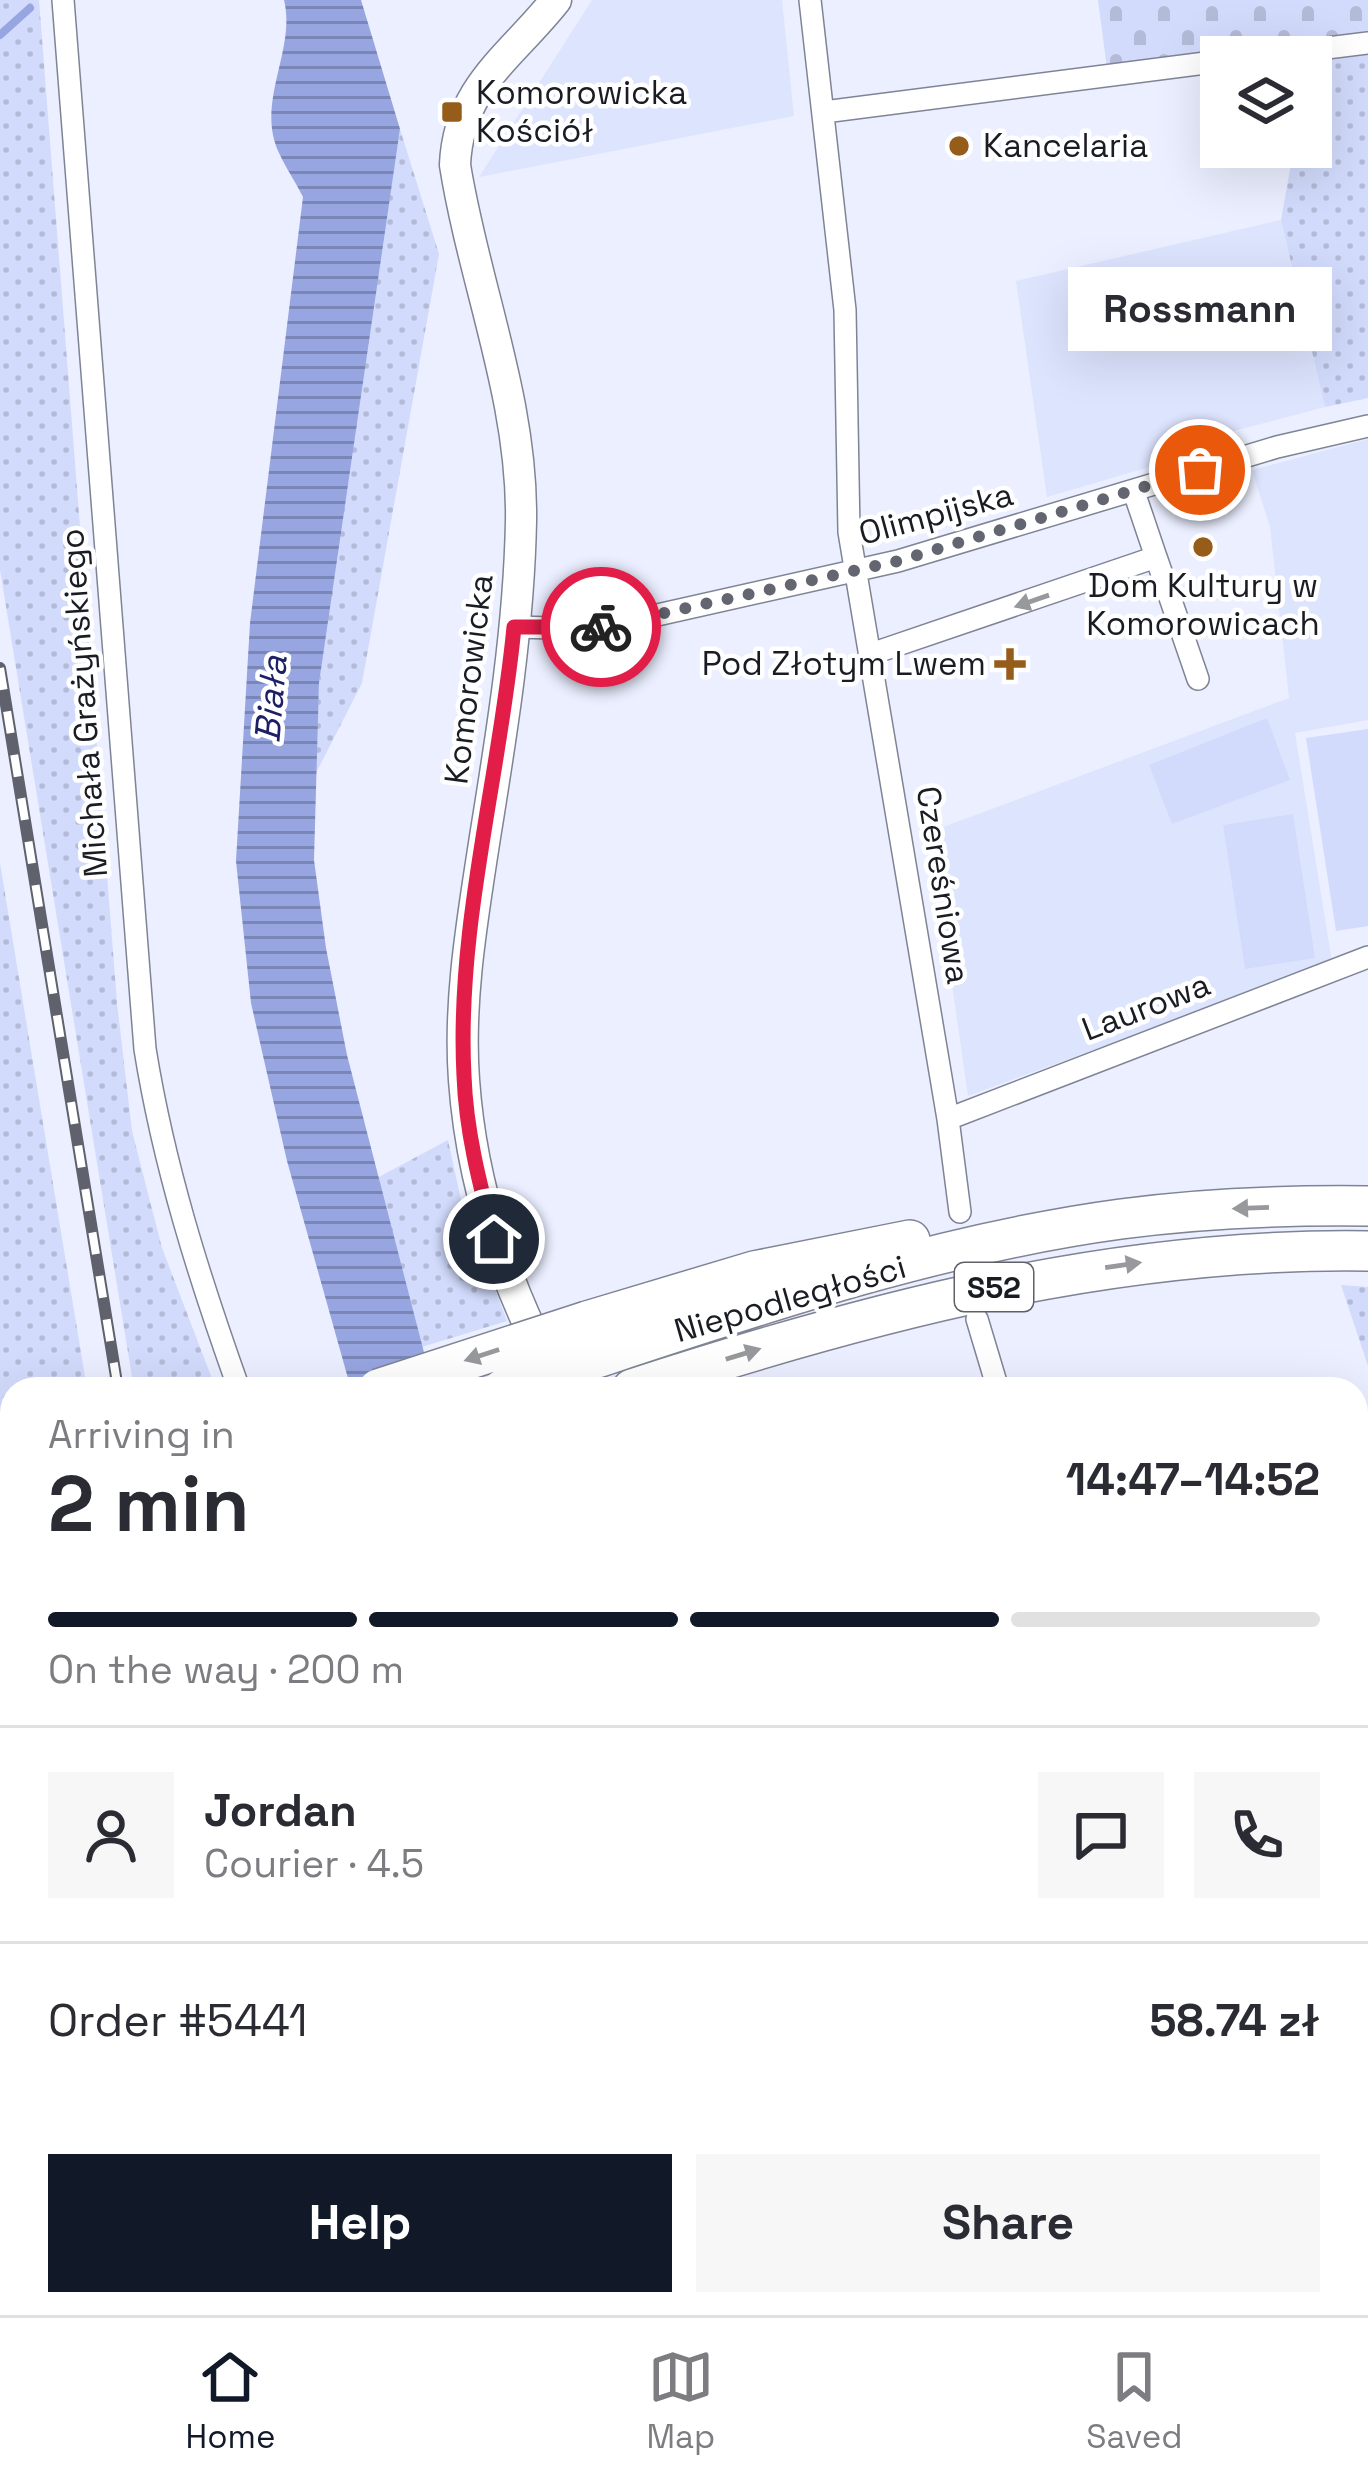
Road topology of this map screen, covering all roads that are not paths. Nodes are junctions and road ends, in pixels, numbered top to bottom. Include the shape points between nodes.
1 (63, 0) edge
2 (556, 0) edge
3 (810, 0) edge
4 (1368, 43) edge
5 (1332, 47) edge
6 (1200, 64) edge
7 (824, 112) junction
8 (1368, 426) edge
9 (1134, 492) junction
10 (1156, 557) junction
11 (856, 570) junction
12 (514, 627) junction
13 (871, 654) junction
14 (1198, 679) dead end
15 (1368, 957) edge
16 (948, 1119) junction
17 (1368, 1206) edge
18 (960, 1212) dead end
19 (1368, 1251) edge
20 (977, 1319) dead end
21 (593, 1339) junction
22 (235, 1377) edge
23 (430, 1377) edge
24 (525, 1377) edge
25 (554, 1377) edge
26 (672, 1377) edge
27 (994, 1377) edge

1 - 22 street, Michała Grażyńskiego via 145,1049 176,1200
2 - 12 street, Komorowicka via 482,84 457,133 460,195 516,439
3 - 7 street, Czereśniowa
4 - 5 street
6 - 7 street
7 - 11 street, Czereśniowa via 845,310
8 - 9 street, Olimpijska
9 - 10 street
9 - 11 street, Olimpijska
10 -> 13 street
10 - 14 street
11 - 12 street, Olimpijska via 595,628
11 - 13 street, Czereśniowa
12 - 25 street, Komorowicka via 465,985 464,1076 471,1150 494,1239
13 - 16 street, Czereśniowa
15 - 16 street, Laurowa
16 - 18 street, Czereśniowa
17 -> 21 highway, Niepodległości / S52 via 1227,1209 1077,1226
26 -> 19 highway, Niepodległości / S52 via 883,1313 1028,1280 1221,1255
20 - 27 street
21 -> 23 highway, bridge
21 - 24 highway, Niepodległości / S52, bridge

